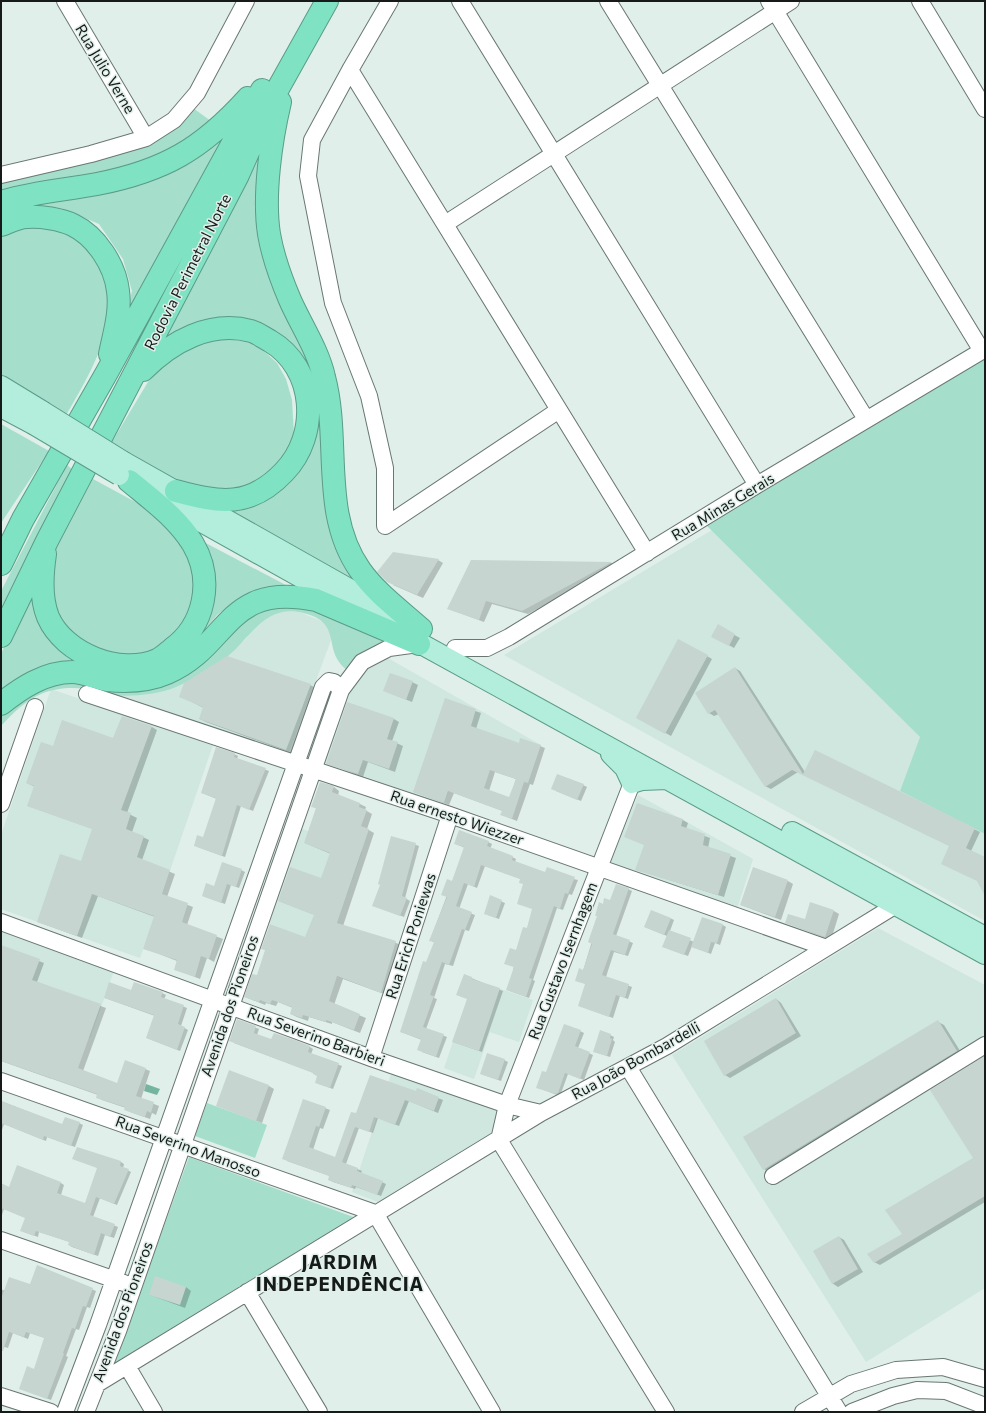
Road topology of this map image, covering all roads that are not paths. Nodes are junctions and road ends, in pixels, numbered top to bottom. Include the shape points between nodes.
1 (65, 1) edge
2 (246, 1) edge
3 (311, 1) edge
4 (326, 1) edge
5 (390, 1) edge
6 (460, 1) edge
7 (608, 1) edge
8 (791, 1) edge
9 (920, 1) edge
10 (772, 6) edge
11 (281, 70) junction
12 (350, 70) junction
13 (660, 85) junction
14 (985, 109) edge
15 (146, 138) junction
16 (554, 154) junction
17 (1, 175) edge
18 (1, 202) edge
19 (445, 224) junction
20 (1, 225) edge
21 (984, 350) edge
22 (106, 374) junction
23 (1, 386) edge
24 (127, 387) junction
25 (1, 407) edge
26 (559, 410) junction
27 (37, 418) junction
28 (866, 419) junction
29 (124, 473) junction
30 (757, 485) junction
31 (176, 491) junction
32 (23, 519) junction
33 (1, 536) edge
34 (47, 541) junction
35 (647, 553) junction
36 (1, 564) edge
37 (1, 636) edge
38 (420, 636) junction
39 (456, 648) junction
40 (341, 690) junction
41 (87, 694) dead end
42 (1, 704) edge
43 (35, 707) dead end
44 (596, 740) junction
45 (297, 763) junction
46 (313, 768) junction
47 (667, 779) junction
48 (632, 783) junction
49 (1, 804) edge
50 (450, 815) junction
51 (265, 854) junction
52 (281, 860) junction
53 (599, 868) junction
54 (896, 905) junction
55 (1, 922) edge
56 (236, 936) junction
57 (985, 937) edge
58 (253, 941) junction
59 (824, 947) junction
60 (985, 954) edge
61 (213, 999) junction
62 (231, 1005) junction
63 (985, 1044) edge
64 (371, 1058) junction
65 (628, 1067) junction
66 (1, 1081) edge
67 (507, 1105) junction
68 (541, 1113) junction
69 (163, 1138) junction
70 (499, 1140) junction
71 (182, 1145) junction
72 (773, 1176) dead end
73 (375, 1213) junction
74 (1, 1240) edge
75 (113, 1280) junction
76 (133, 1286) junction
77 (247, 1292) junction
78 (98, 1325) junction
79 (118, 1331) junction
80 (127, 1366) junction
81 (985, 1379) edge
82 (98, 1384) junction
83 (1, 1396) edge
84 (829, 1396) junction
85 (985, 1406) edge
86 (51, 1412) edge
87 (65, 1412) edge
88 (86, 1412) edge
89 (154, 1412) edge
90 (319, 1412) edge
91 (492, 1412) edge
92 (666, 1412) edge
93 (803, 1412) edge
94 (839, 1412) edge
95 (852, 1412) edge

1 - 15 street, Rua Julio Verne
2 - 15 street via 189,104 174,120
3 - 11 highway, Rodovia Perimetral Norte
4 - 11 highway, Rodovia Perimetral Norte
5 - 12 street
6 - 16 street
7 - 13 street
8 - 10 street
9 - 14 street
10 - 13 street
10 - 21 street
11 - 18 highway via 229,119 199,144 171,162 140,174
11 - 22 highway, Rodovia Perimetral Norte
11 - 24 highway, Rodovia Perimetral Norte via 270,103 238,177
11 - 38 highway via 267,202 272,249 285,288 324,374 332,414 334,492 340,526 353,558 369,582
12 - 19 street
12 - 26 street via 312,140 308,176 333,303 369,396 386,468 385,526
13 - 16 street
13 - 28 street
15 - 17 street
16 - 19 street
16 - 30 street
19 - 26 street
20 - 22 highway via 27,217 72,224 102,252 114,276 119,304
21 - 28 street, Rua Minas Gerais
22 - 32 highway, Rodovia Perimetral Norte
23 - 27 main road
24 - 31 highway via 159,354 187,338 219,329 253,331 279,347 293,361 299,372 309,414 307,429 301,450 276,480 249,497 222,501
24 - 34 highway, Rodovia Perimetral Norte
25 - 27 main road
26 - 35 street
27 - 29 main road, bridge
28 - 30 street, Rua Minas Gerais
29 - 31 main road
29 - 34 highway via 168,512 193,544 204,569 203,604 199,617 181,643 157,660 114,664 94,658 64,639 55,629 45,606 42,578
29 - 38 main road
30 - 35 street, Rua Minas Gerais
31 - 38 main road
32 - 33 highway
32 - 36 highway, Rodovia Perimetral Norte
34 - 37 highway, Rodovia Perimetral Norte
35 - 39 street, Rua Minas Gerais via 487,648
38 - 39 main road
38 - 40 street, Avenida dos Pioneiros via 362,662
38 - 42 highway via 316,600 274,596 238,612 200,650 168,673 156,678 134,681 108,680 73,672 58,673 18,691
38 - 44 main road
39 - 57 main road
40 - 45 street, Avenida dos Pioneiros via 334,682 325,682
40 - 46 street, Avenida dos Pioneiros
41 - 45 street, Rua ernesto Wiezzer
43 - 49 street
44 - 47 main road
44 - 48 main road via 625,768
45 - 46 street, Rua ernesto Wiezzer
45 - 51 street, Avenida dos Pioneiros
46 - 50 street, Rua ernesto Wiezzer
46 - 52 street, Avenida dos Pioneiros
47 - 48 main road
47 - 54 main road
48 - 53 street, Rua Gustavo Isernhagem
50 - 53 street, Rua ernesto Wiezzer
50 - 64 street, Rua Erich Poniewas
51 - 52 street
51 - 56 street, Avenida dos Pioneiros
52 - 58 street, Avenida dos Pioneiros
53 - 59 street, Rua ernesto Wiezzer
53 - 67 street, Rua Gustavo Isernhagem
54 - 59 street, Rua João Bombardelli
54 - 60 main road
55 - 61 street, Rua Severino Barbieri
56 - 58 street
56 - 61 street, Avenida dos Pioneiros
58 - 62 street, Avenida dos Pioneiros
59 - 65 street, Rua João Bombardelli via 667,1046
61 - 62 street, Rua Severino Barbieri
61 - 69 street, Avenida dos Pioneiros
62 - 64 street, Rua Severino Barbieri
62 - 71 street, Avenida dos Pioneiros
63 - 72 street
64 - 67 street, Rua Severino Barbieri
65 - 68 street, Rua João Bombardelli
65 - 84 street
66 - 69 street, Rua Severino Manosso
67 - 68 street, Rua Severino Barbieri
67 - 70 street, Rua Gustavo Isernhagem
68 - 70 street, Rua João Bombardelli
69 - 71 street, Rua Severino Manosso
69 - 75 street, Avenida dos Pioneiros
70 - 73 street, Rua João Bombardelli
70 - 92 street
71 - 73 street, Rua Severino Manosso
71 - 76 street, Avenida dos Pioneiros
73 - 77 street, Rua João Bombardelli
73 - 91 street
74 - 75 street
75 - 76 street
75 - 78 street, Avenida dos Pioneiros
76 - 79 street, Avenida dos Pioneiros
77 - 80 street, Rua João Bombardelli
77 - 90 street
78 - 79 street
78 - 87 street, Avenida dos Pioneiros
79 - 82 street, Avenida dos Pioneiros
80 - 82 street, Rua João Bombardelli
80 - 89 street
81 - 84 street via 944,1367 896,1370 851,1384
82 - 88 street, Avenida dos Pioneiros
83 - 86 street
84 - 93 street
84 - 94 street
85 - 95 street via 946,1391 917,1390 893,1396

